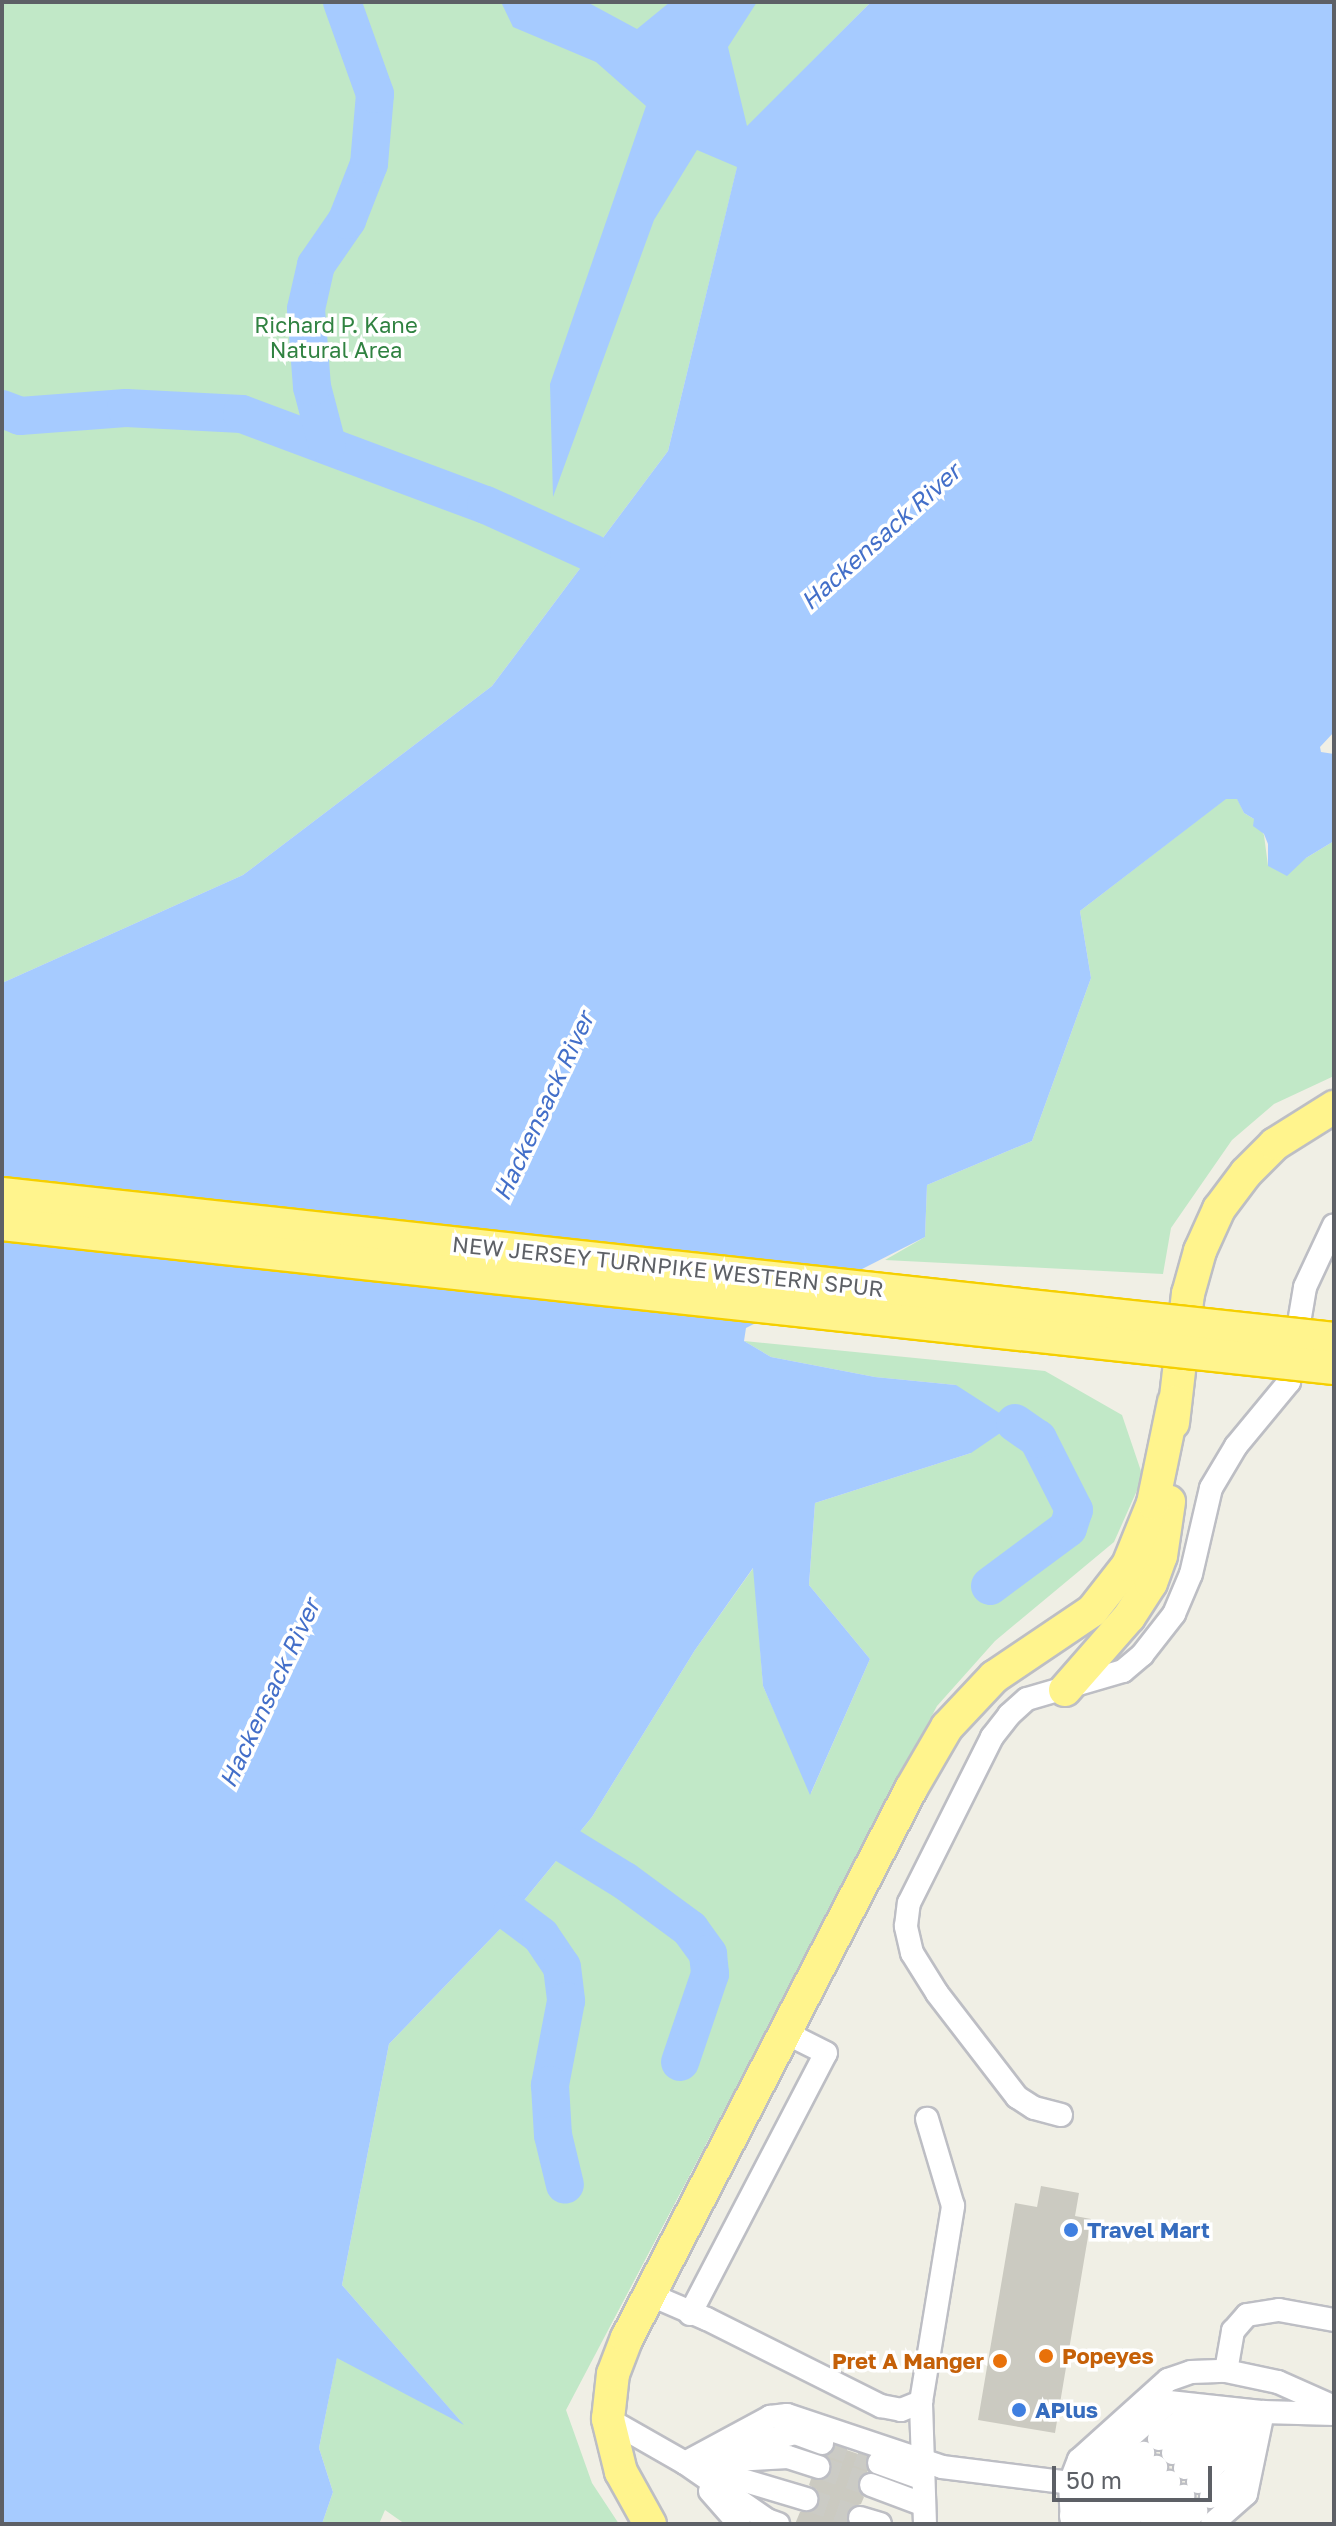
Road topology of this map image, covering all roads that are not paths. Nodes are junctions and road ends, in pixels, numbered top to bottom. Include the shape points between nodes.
1 (1334, 1107) edge
2 (2, 1194) edge
3 (2, 1224) edge
4 (1334, 1225) edge
5 (1334, 1339) edge
6 (1334, 1368) edge
7 (1174, 1402) junction
8 (1065, 1690) junction
9 (786, 2033) junction
10 (1061, 2115) dead end
11 (927, 2119) dead end
12 (651, 2295) junction
13 (690, 2314) junction
14 (1334, 2320) edge
15 (1226, 2371) junction
16 (921, 2402) junction
17 (1334, 2407) edge
18 (1263, 2412) junction
19 (1334, 2414) edge
20 (608, 2419) junction
21 (826, 2444) tunnel mouth
22 (685, 2463) junction
23 (879, 2463) tunnel mouth
24 (818, 2467) tunnel mouth
25 (921, 2469) junction
26 (1180, 2483) edge
27 (871, 2485) tunnel mouth
28 (806, 2499) tunnel mouth
29 (1075, 2509) edge
30 (923, 2514) edge
31 (650, 2524) edge
32 (739, 2524) edge
33 (778, 2524) edge
34 (1121, 2524) edge
35 (1151, 2524) edge

1 - 7 highway via 1275,1144 1219,1209 1188,1294
2 - 5 highway, NEW JERSEY TURNPIKE WESTERN SPUR, bridge
3 - 6 highway, NEW JERSEY TURNPIKE WESTERN SPUR, bridge
4 - 8 lane via 1305,1287 1289,1382 1215,1480 1191,1574 1174,1614 1123,1671
7 - 8 highway via 1167,1522 1156,1570 1129,1617
7 - 9 highway via 1153,1503 1128,1565 1092,1611 994,1677 947,1727
8 - 10 lane via 1027,1699 992,1737 913,1892 906,1926 917,1964 1010,2091 1034,2108
9 - 12 highway
9 - 13 lane via 826,2053
11 - 16 lane via 953,2206
12 - 13 lane
12 - 20 highway via 616,2365
13 - 16 lane via 891,2410
14 - 15 lane via 1279,2310 1247,2315 1233,2331
15 - 17 lane via 1278,2382
15 - 29 lane via 1191,2372 1159,2386 1087,2450 1074,2469
16 - 25 lane
18 - 19 lane
18 - 26 lane via 1221,2463
18 - 26 lane via 1184,2418
18 - 26 lane via 1246,2494
18 - 29 lane via 1169,2402 1097,2466
20 - 22 lane
20 - 31 highway via 621,2472
21 - 22 lane via 795,2433
22 - 24 lane via 788,2457
22 - 25 lane via 770,2417 787,2415
22 - 28 lane
22 - 32 lane
22 - 33 lane
23 - 25 lane
25 - 29 lane via 962,2470
25 - 30 lane
26 - 29 lane
26 - 34 lane
26 - 35 lane
27 - 30 lane

